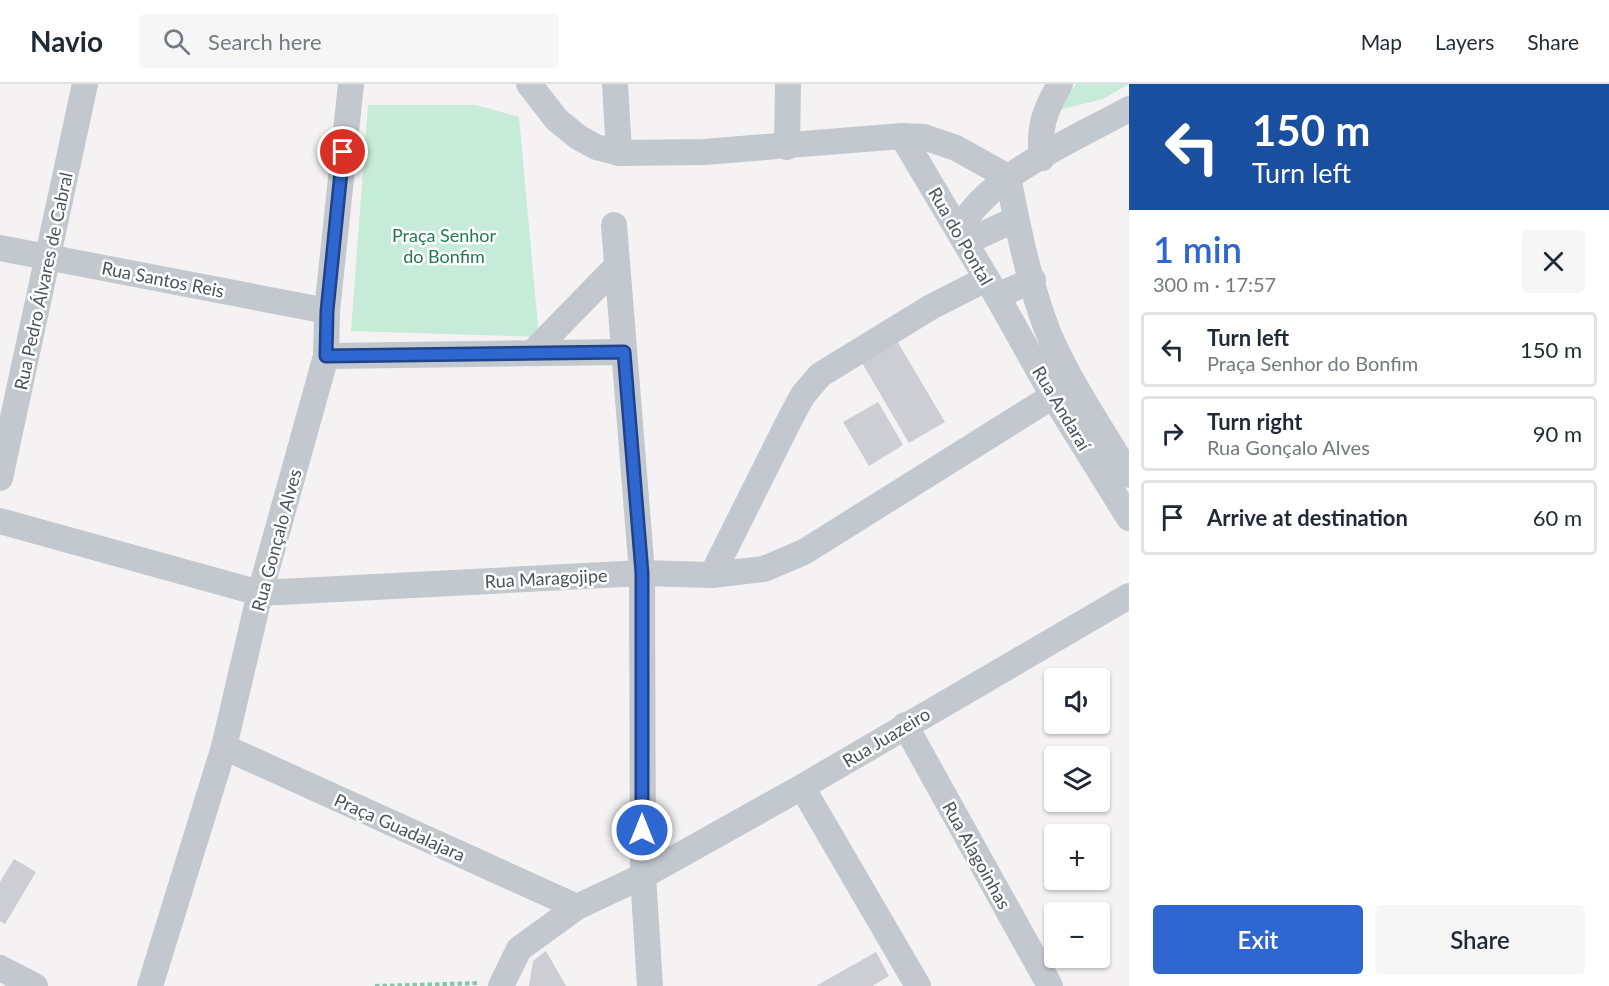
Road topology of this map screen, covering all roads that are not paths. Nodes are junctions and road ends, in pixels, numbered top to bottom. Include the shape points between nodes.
1 (85, 84) edge
2 (352, 84) edge
3 (530, 84) edge
4 (615, 84) edge
5 (788, 84) edge
6 (1060, 84) edge
7 (1129, 109) edge
8 (902, 136) junction
9 (787, 147) junction
10 (619, 153) junction
11 (1042, 158) junction
12 (1008, 177) junction
13 (1016, 219) junction
14 (614, 225) dead end
15 (962, 236) junction
16 (0, 248) edge
17 (48, 256) junction
18 (615, 268) junction
19 (1033, 280) junction
20 (992, 288) junction
21 (327, 311) junction
22 (533, 352) junction
23 (624, 352) junction
24 (326, 356) junction
25 (1053, 396) junction
26 (1129, 475) edge
27 (0, 478) edge
28 (1129, 518) edge
29 (0, 521) edge
30 (642, 573) junction
31 (712, 575) junction
32 (260, 593) junction
33 (1129, 596) edge
34 (905, 725) junction
35 (224, 747) junction
36 (802, 787) junction
37 (643, 876) junction
38 (577, 907) junction
39 (0, 968) edge
40 (501, 984) edge
41 (35, 986) edge
42 (150, 986) edge
43 (650, 986) edge
44 (918, 986) edge
45 (1050, 986) edge

1 - 17 street, Rua Pedro Álvares de Cabral
2 - 21 street, Rua Gonçalo Alves
3 - 10 street via 557,120 578,137
4 - 10 street
5 - 9 street
6 - 11 street via 1041,120
7 - 11 street
8 - 9 street
8 - 12 street via 939,141 983,160
8 - 15 street, Rua do Pontal
9 - 10 street
11 - 12 street
12 - 13 street
12 - 15 street via 972,208
13 - 15 street
13 - 19 street
14 - 18 street
15 - 20 street, Rua do Pontal
16 - 17 street, Rua Santos Reis
17 - 21 street, Rua Santos Reis
17 - 27 street, Rua Pedro Álvares de Cabral
18 - 22 street
18 - 23 street
19 - 20 street, Rua do Pontal
19 - 26 street, Rua Andaraí via 1047,330 1062,362
20 - 25 street, Rua Andaraí
20 - 31 street via 931,307 811,384
21 - 24 street, Rua Gonçalo Alves
22 - 23 street
22 - 24 street
23 - 30 street
24 - 32 street, Rua Gonçalo Alves
25 - 28 street, Rua Andaraí
25 - 31 street, Rua Maragojipe via 804,552 764,569
29 - 32 street, Rua Maragojipe
30 - 31 street, Rua Maragojipe
30 - 32 street, Rua Maragojipe
30 - 37 street
32 - 35 street, Rua Gonçalo Alves
33 - 34 street, Rua Juazeiro
34 - 36 street, Rua Juazeiro
34 - 45 street, Rua Alagoinhas
35 - 38 street, Praça Guadalajara
35 - 42 street, Rua Gonçalo Alves
36 - 37 street, Rua Juazeiro
36 - 44 street
37 - 38 street, Rua Juazeiro
37 - 43 street
38 - 40 street, Rua Juazeiro via 519,949
39 - 41 street

